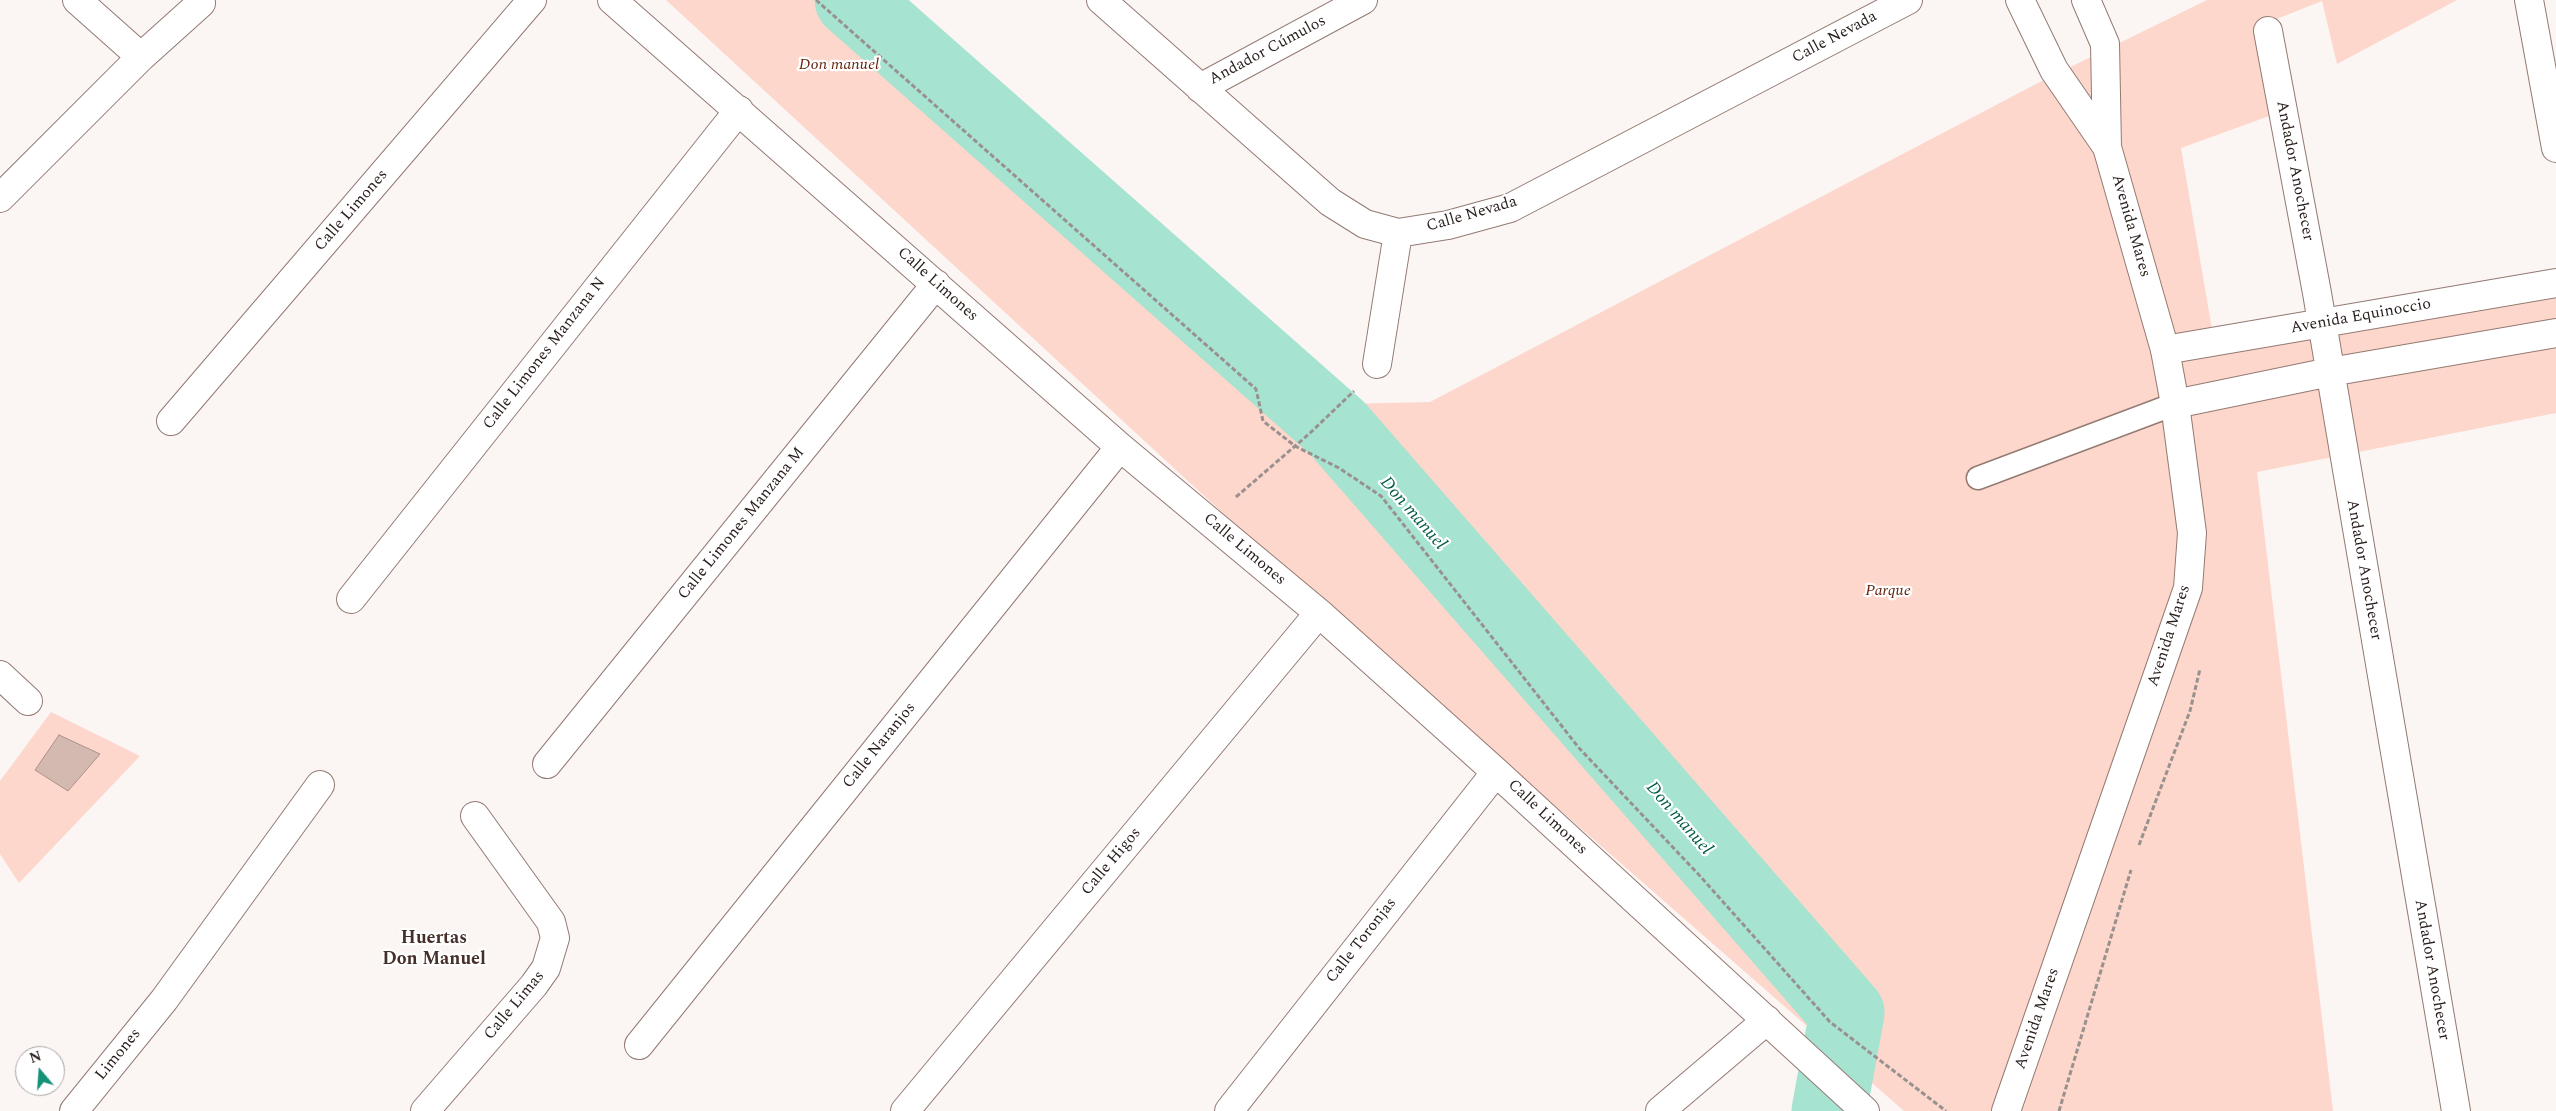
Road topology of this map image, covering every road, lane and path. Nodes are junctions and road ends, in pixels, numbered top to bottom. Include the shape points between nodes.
1 (77, 0) edge
2 (532, 0) edge
3 (612, 0) edge
4 (816, 0) edge
5 (1101, 0) edge
6 (1363, 0) edge
7 (1908, 0) edge
8 (2020, 0) edge
9 (2086, 0) edge
10 (2529, 0) edge
11 (201, 4) dead end
12 (2268, 30) dead end
13 (141, 57) junction
14 (1200, 88) junction
15 (740, 110) junction
16 (2107, 147) junction
17 (2556, 148) edge
18 (0, 198) edge
19 (1398, 233) junction
20 (2556, 283) edge
21 (936, 284) junction
22 (2322, 324) junction
23 (2556, 333) edge
24 (2165, 350) junction
25 (1377, 364) dead end
26 (2330, 372) junction
27 (1343, 404) dead end
28 (2175, 404) junction
29 (171, 421) dead end
30 (1295, 446) junction
31 (1120, 447) junction
32 (1978, 478) dead end
33 (1209, 521) junction
34 (351, 599) dead end
35 (1320, 613) junction
36 (0, 675) edge
37 (28, 701) dead end
38 (547, 764) dead end
39 (1496, 772) junction
40 (320, 785) dead end
41 (475, 816) dead end
42 (1767, 1020) junction
43 (639, 1045) dead end
44 (74, 1111) edge
45 (425, 1111) edge
46 (905, 1111) edge
47 (1229, 1111) edge
48 (1660, 1111) edge
49 (1865, 1111) edge
50 (1946, 1111) edge
51 (2006, 1111) edge
52 (2456, 1111) edge

1 - 13 street
2 - 29 street, Calle Limones
3 - 15 street, Calle Limones
4 - 30 path via 1256,389 1262,421
5 - 14 street, Calle Nevada
6 - 14 street, Andador Cúmulos
7 - 19 street, Calle Nevada via 1510,208 1448,225
8 - 16 street, Avenida Mares via 2054,70
9 - 16 street, Avenida Mares via 2105,44
10 - 17 street
11 - 13 street
12 - 22 street, Andador Anochecer
13 - 18 street
14 - 19 street, Calle Nevada via 1330,202 1365,224
15 - 21 street, Calle Limones
15 - 34 street, Calle Limones Manzana N
16 - 24 street, Avenida Mares
19 - 25 street
20 - 22 street, Avenida Equinoccio
21 - 31 street, Calle Limones
21 - 38 street, Calle Limones Manzana M
22 - 24 street, Avenida Equinoccio
22 - 26 street, Andador Anochecer
23 - 26 street
24 - 28 street, Avenida Mares
26 - 28 street
26 - 52 street, Andador Anochecer
27 - 30 path
28 - 32 lane
28 - 51 street, Avenida Mares via 2192,533 2188,588
30 - 33 path
30 - 50 path via 1339,468 1381,496 1579,748 1700,876 1830,1022
31 - 33 street, Calle Limones
31 - 43 street, Calle Naranjos
33 - 35 street, Calle Limones
35 - 39 street, Calle Limones
35 - 46 street, Calle Higos
36 - 37 street
39 - 42 street, Calle Limones
39 - 47 street, Calle Toronjas
40 - 44 street, Limones via 164,1000
41 - 45 street, Calle Limas via 551,922 556,938 546,968 534,984
42 - 48 street
42 - 49 street, Calle Limones

